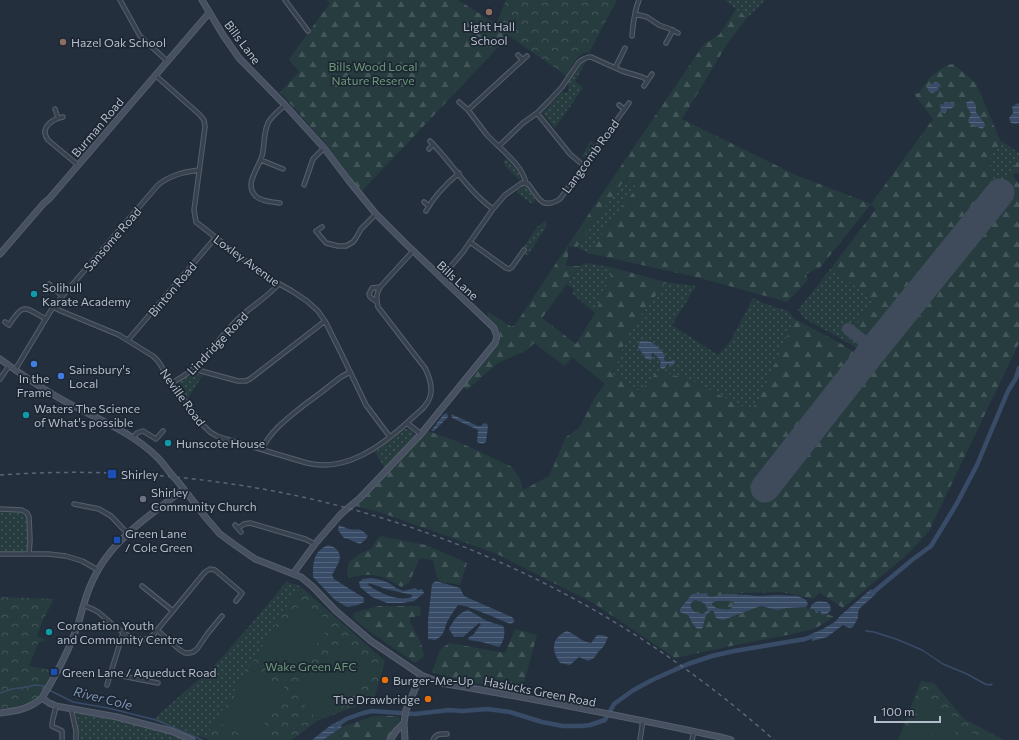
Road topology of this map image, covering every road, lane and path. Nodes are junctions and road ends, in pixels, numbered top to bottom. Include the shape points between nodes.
1 (120, 0) edge
2 (202, 0) edge
3 (285, 0) edge
4 (639, 0) edge
5 (209, 13) junction
6 (635, 14) junction
7 (673, 30) junction
8 (308, 31) dead end
9 (678, 33) dead end
10 (632, 36) dead end
11 (666, 43) dead end
12 (625, 48) dead end
13 (518, 55) dead end
14 (527, 56) dead end
15 (522, 59) junction
16 (167, 61) junction
17 (615, 68) junction
18 (652, 74) dead end
19 (155, 75) junction
20 (648, 80) junction
21 (644, 86) dead end
22 (562, 87) junction
23 (567, 90) dead end
24 (459, 102) dead end
25 (628, 103) dead end
26 (285, 105) junction
27 (619, 105) dead end
28 (55, 109) dead end
29 (624, 109) junction
30 (468, 110) junction
31 (537, 113) junction
32 (63, 117) dead end
33 (58, 118) junction
34 (430, 141) dead end
35 (433, 144) junction
36 (499, 146) junction
37 (324, 148) junction
38 (429, 149) dead end
39 (260, 160) junction
40 (78, 165) junction
41 (275, 166) junction
42 (584, 166) junction
43 (282, 169) dead end
44 (199, 170) junction
45 (272, 172) dead end
46 (459, 173) junction
47 (526, 183) junction
48 (304, 185) dead end
49 (270, 195) dead end
50 (268, 201) junction
51 (424, 202) dead end
52 (280, 203) dead end
53 (429, 206) junction
54 (493, 209) junction
55 (426, 211) dead end
56 (376, 214) junction
57 (322, 226) dead end
58 (216, 238) junction
59 (470, 242) junction
60 (524, 250) dead end
61 (413, 251) junction
62 (0, 254) edge
63 (521, 254) junction
64 (526, 257) dead end
65 (441, 278) junction
66 (49, 284) dead end
67 (279, 284) junction
68 (380, 287) junction
69 (62, 296) junction
70 (376, 302) junction
71 (53, 306) junction
72 (46, 319) junction
73 (325, 321) junction
74 (5, 322) dead end
75 (128, 340) junction
76 (0, 359) edge
77 (9, 366) junction
78 (196, 367) junction
79 (15, 370) junction
80 (350, 372) junction
81 (0, 379) edge
82 (172, 383) junction
83 (407, 423) junction
84 (163, 431) dead end
85 (421, 434) junction
86 (390, 437) junction
87 (133, 438) junction
88 (262, 449) junction
89 (184, 489) junction
90 (74, 504) dead end
91 (0, 509) edge
92 (241, 532) dead end
93 (128, 534) junction
94 (315, 544) junction
95 (0, 554) edge
96 (29, 554) junction
97 (98, 570) junction
98 (293, 574) junction
99 (142, 586) dead end
100 (146, 590) junction
101 (142, 595) dead end
102 (236, 601) dead end
103 (83, 605) junction
104 (172, 611) junction
105 (222, 616) dead end
106 (157, 630) junction
107 (123, 632) junction
108 (111, 672) junction
109 (421, 675) junction
110 (154, 676) dead end
111 (152, 682) junction
112 (158, 683) dead end
113 (107, 685) dead end
114 (42, 698) junction
115 (56, 706) junction
116 (71, 708) junction
117 (0, 713) edge
118 (643, 720) junction
119 (404, 723) junction
120 (694, 731) junction
121 (447, 734) dead end
122 (62, 740) edge
123 (76, 740) edge
124 (192, 740) edge
125 (390, 740) edge
126 (405, 740) edge
127 (433, 740) edge
128 (640, 740) edge
129 (692, 740) edge
130 (731, 740) edge

1 - 16 street via 140,36
2 - 5 street, Bills Lane
3 - 8 street
4 - 6 street
5 - 16 street, Burman Road
5 - 26 street, Bills Lane via 239,58
6 - 7 street
6 - 10 street
7 - 9 street
7 - 11 street
12 - 17 street
13 - 15 street
14 - 15 street
15 - 30 street
16 - 19 street, Burman Road
17 - 20 street
17 - 22 street via 588,57 579,62
18 - 20 street
19 - 40 street, Burman Road
19 - 44 street, Loxley Avenue via 204,120
20 - 21 street
22 - 23 street
22 - 31 street
24 - 30 street
25 - 29 street, Langcomb Road
26 - 37 street, Bills Lane
26 - 39 street via 268,123
27 - 29 street, Langcomb Road
28 - 33 street
29 - 42 street, Langcomb Road
30 - 36 street
31 - 36 street
31 - 42 street via 570,154
32 - 33 street
33 - 40 street via 46,128 46,137
34 - 35 street
35 - 38 street
35 - 46 street
36 - 47 street via 513,161
37 - 48 street via 313,159
37 - 56 street, Bills Lane
39 - 41 street
39 - 50 street via 253,175 252,192 254,196
40 - 62 street, Burman Road
41 - 43 street
41 - 45 street
42 - 47 street, Langcomb Road via 560,199 554,203 539,200
44 - 58 street, Loxley Avenue via 194,216 196,222
44 - 69 street, Sansome Road via 172,176 158,185
46 - 53 street
46 - 54 street via 475,194
47 - 54 street via 522,183 505,196
49 - 50 street
50 - 52 street
51 - 53 street
53 - 55 street
54 - 59 street
56 - 57 street via 353,242 346,246 326,243 316,231
56 - 61 street, Bills Lane
58 - 67 street, Loxley Avenue
58 - 75 street, Binton Road
59 - 63 street via 509,269
59 - 65 street
60 - 63 street
61 - 65 street, Bills Lane
61 - 68 street, Neville Road
63 - 64 street
65 - 85 street, Bills Lane via 494,328 497,337 495,343
66 - 69 street
67 - 73 street, Loxley Avenue via 307,301
67 - 78 street, Lindridge Road via 239,318
68 - 70 street, Neville Road
68 - 70 street, Neville Road via 370,289 370,297
69 - 71 street, Sansome Road
70 - 83 street, Neville Road via 429,375 430,397 424,407
71 - 72 street, Sansome Road
71 - 75 street, Neville Road
72 - 74 street via 25,308 19,311 9,325
72 - 79 street, Sansome Road
73 - 78 street via 246,381 201,371
73 - 80 street, Loxley Avenue
75 - 82 street, Neville Road via 153,356
76 - 77 street, Haslucks Green Road
77 - 79 street, Haslucks Green Road
77 - 81 street
78 - 82 street, Lindridge Road
79 - 87 street, Haslucks Green Road via 55,396
80 - 86 street, Loxley Avenue via 366,405
80 - 88 street via 287,418
82 - 88 street, Neville Road via 210,432
83 - 85 street
83 - 86 street, Neville Road
84 - 87 street via 156,439 143,431
85 - 94 street, Bills Lane via 360,498 341,514
86 - 88 street, Neville Road via 355,459 328,465 315,465
87 - 89 street, Haslucks Green Road, bridge via 158,458
89 - 93 street
89 - 98 street, Haslucks Green Road via 225,538 255,559
90 - 93 street via 99,509 111,516
91 - 96 street via 22,510 27,513
92 - 94 street via 236,527 250,523
93 - 97 street via 116,545
94 - 98 street, Bills Lane
95 - 96 street
96 - 97 street via 66,556
97 - 103 street
98 - 109 street, Haslucks Green Road via 312,586 371,641
99 - 100 street
100 - 101 street
100 - 104 street
102 - 104 street via 242,593 215,570 210,569
103 - 107 street via 96,611
103 - 114 street via 70,648
104 - 106 street
105 - 106 street via 197,649 189,653 184,653
106 - 107 street via 151,637 143,639 133,638
107 - 108 street
108 - 111 street
108 - 113 street
109 - 118 street, Haslucks Green Road via 441,683
109 - 119 street
110 - 111 street
111 - 112 street
114 - 115 street
114 - 117 street via 24,709
115 - 116 street
115 - 122 street via 52,726 62,731
116 - 123 street
116 - 124 street via 137,722 171,731
118 - 120 street, Haslucks Green Road
118 - 128 street
119 - 125 street
119 - 126 street
120 - 129 street
120 - 130 street, Haslucks Green Road
121 - 127 street via 438,734

